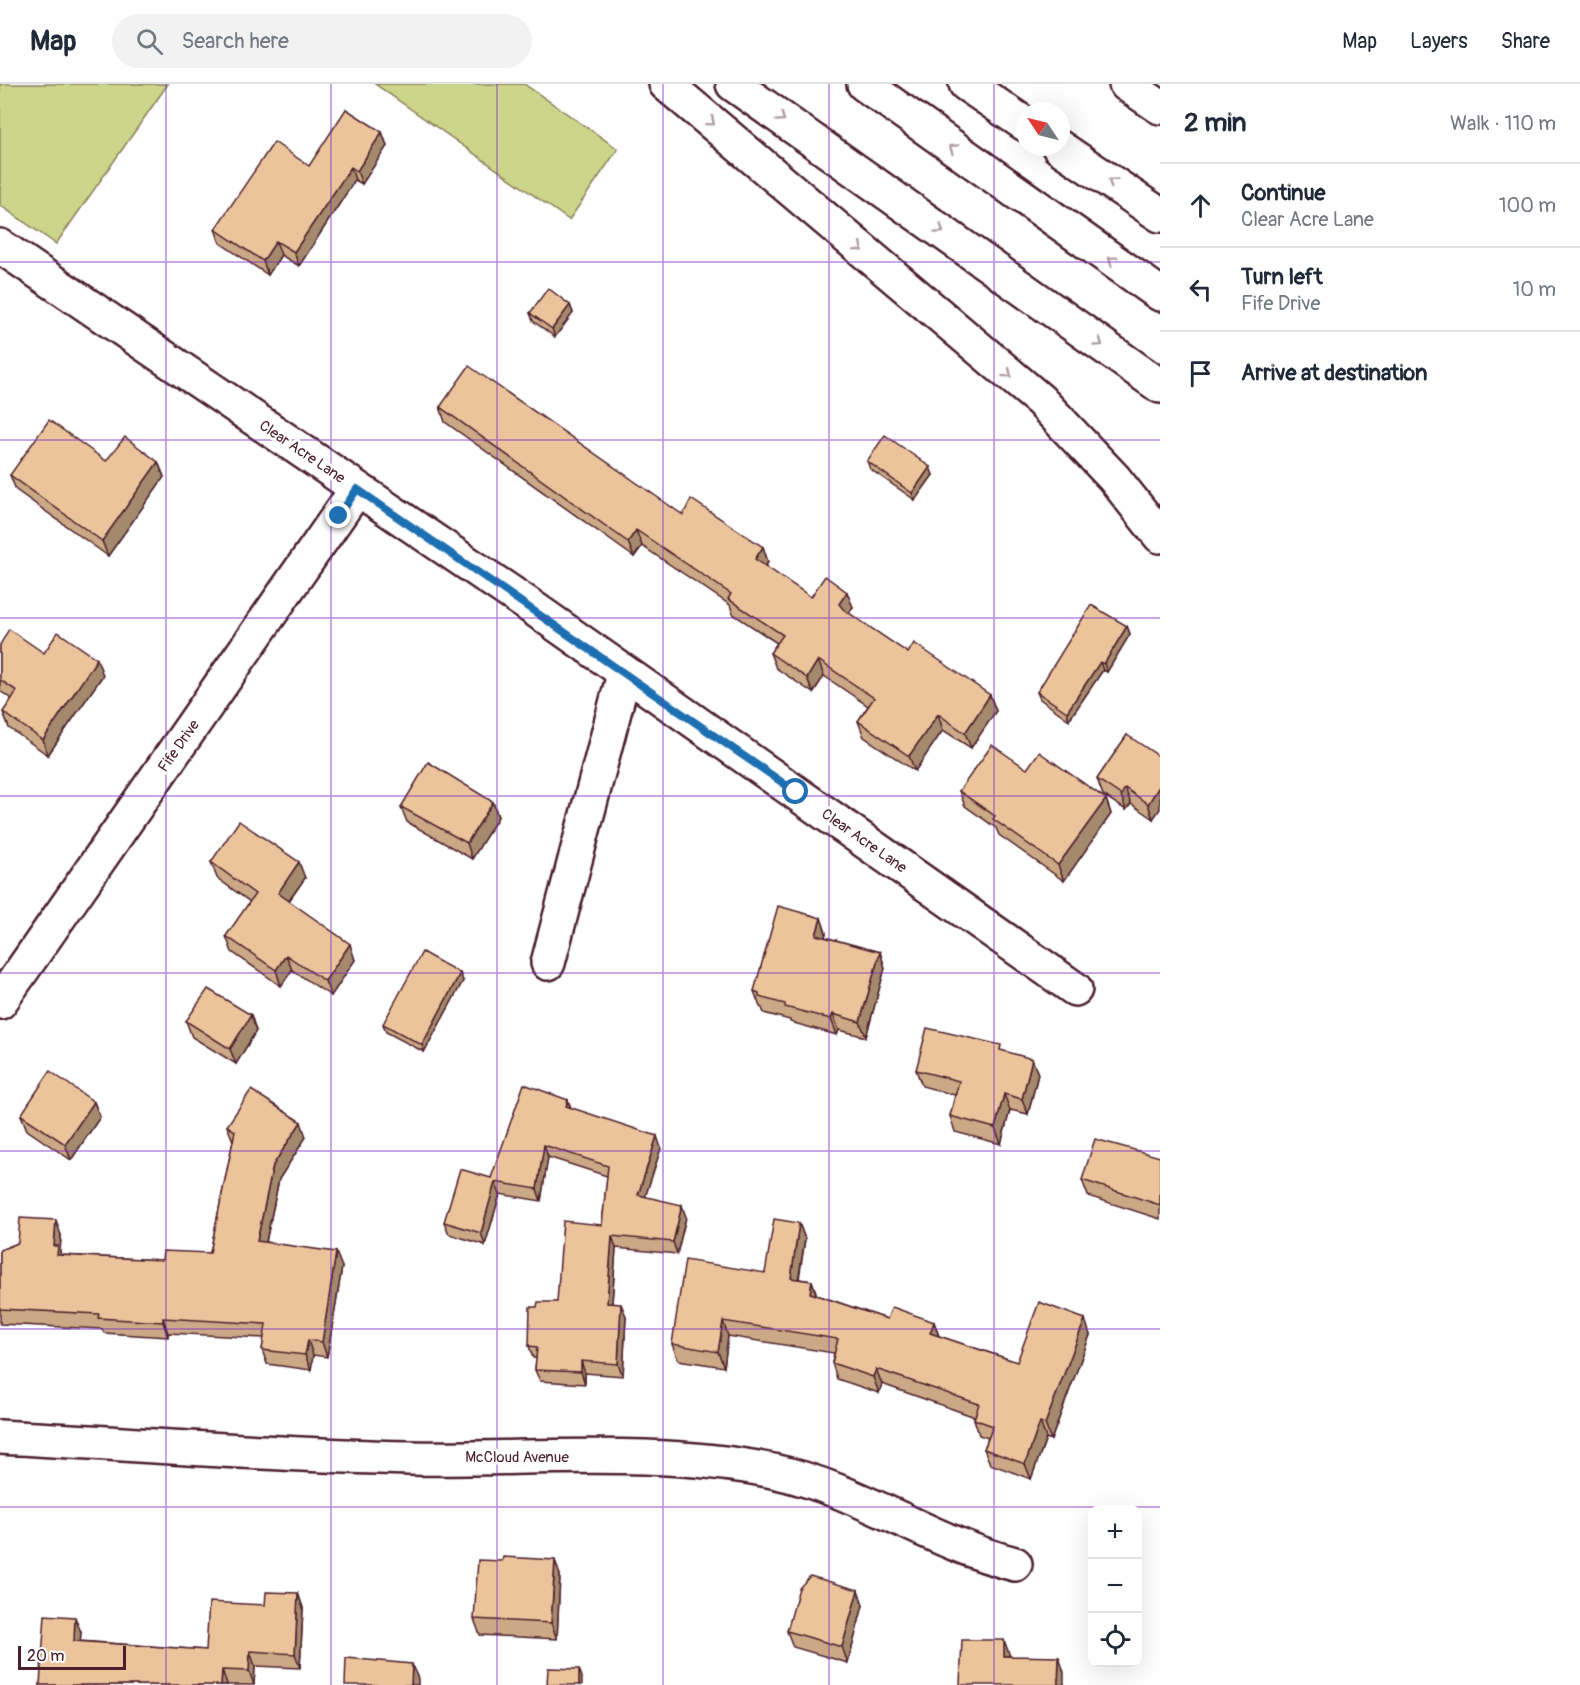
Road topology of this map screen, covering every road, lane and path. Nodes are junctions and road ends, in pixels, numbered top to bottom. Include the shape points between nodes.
1 (666, 84) edge
2 (733, 84) edge
3 (864, 84) edge
4 (966, 84) edge
5 (1126, 84) edge
6 (1160, 107) edge
7 (1016, 118) edge
8 (1070, 154) edge
9 (1160, 215) edge
10 (0, 246) edge
11 (1160, 294) edge
12 (1160, 386) edge
13 (357, 489) junction
14 (1160, 536) edge
15 (624, 674) junction
16 (548, 963) dead end
17 (1075, 989) dead end
18 (0, 1002) edge
19 (0, 1437) edge
20 (1015, 1564) dead end

1 -> 14 main road via 1040,400 1114,478
2 -> 12 main road
11 -> 3 main road
4 - 7 main road
5 - 6 main road
9 -> 8 main road
10 - 13 main road, Clear Acre Lane
13 - 15 main road, Clear Acre Lane
13 - 18 main road, Fife Drive
15 - 16 main road
15 - 17 main road, Clear Acre Lane
19 - 20 main road, McCloud Avenue via 411,1458 663,1457 712,1461 814,1480 987,1557

